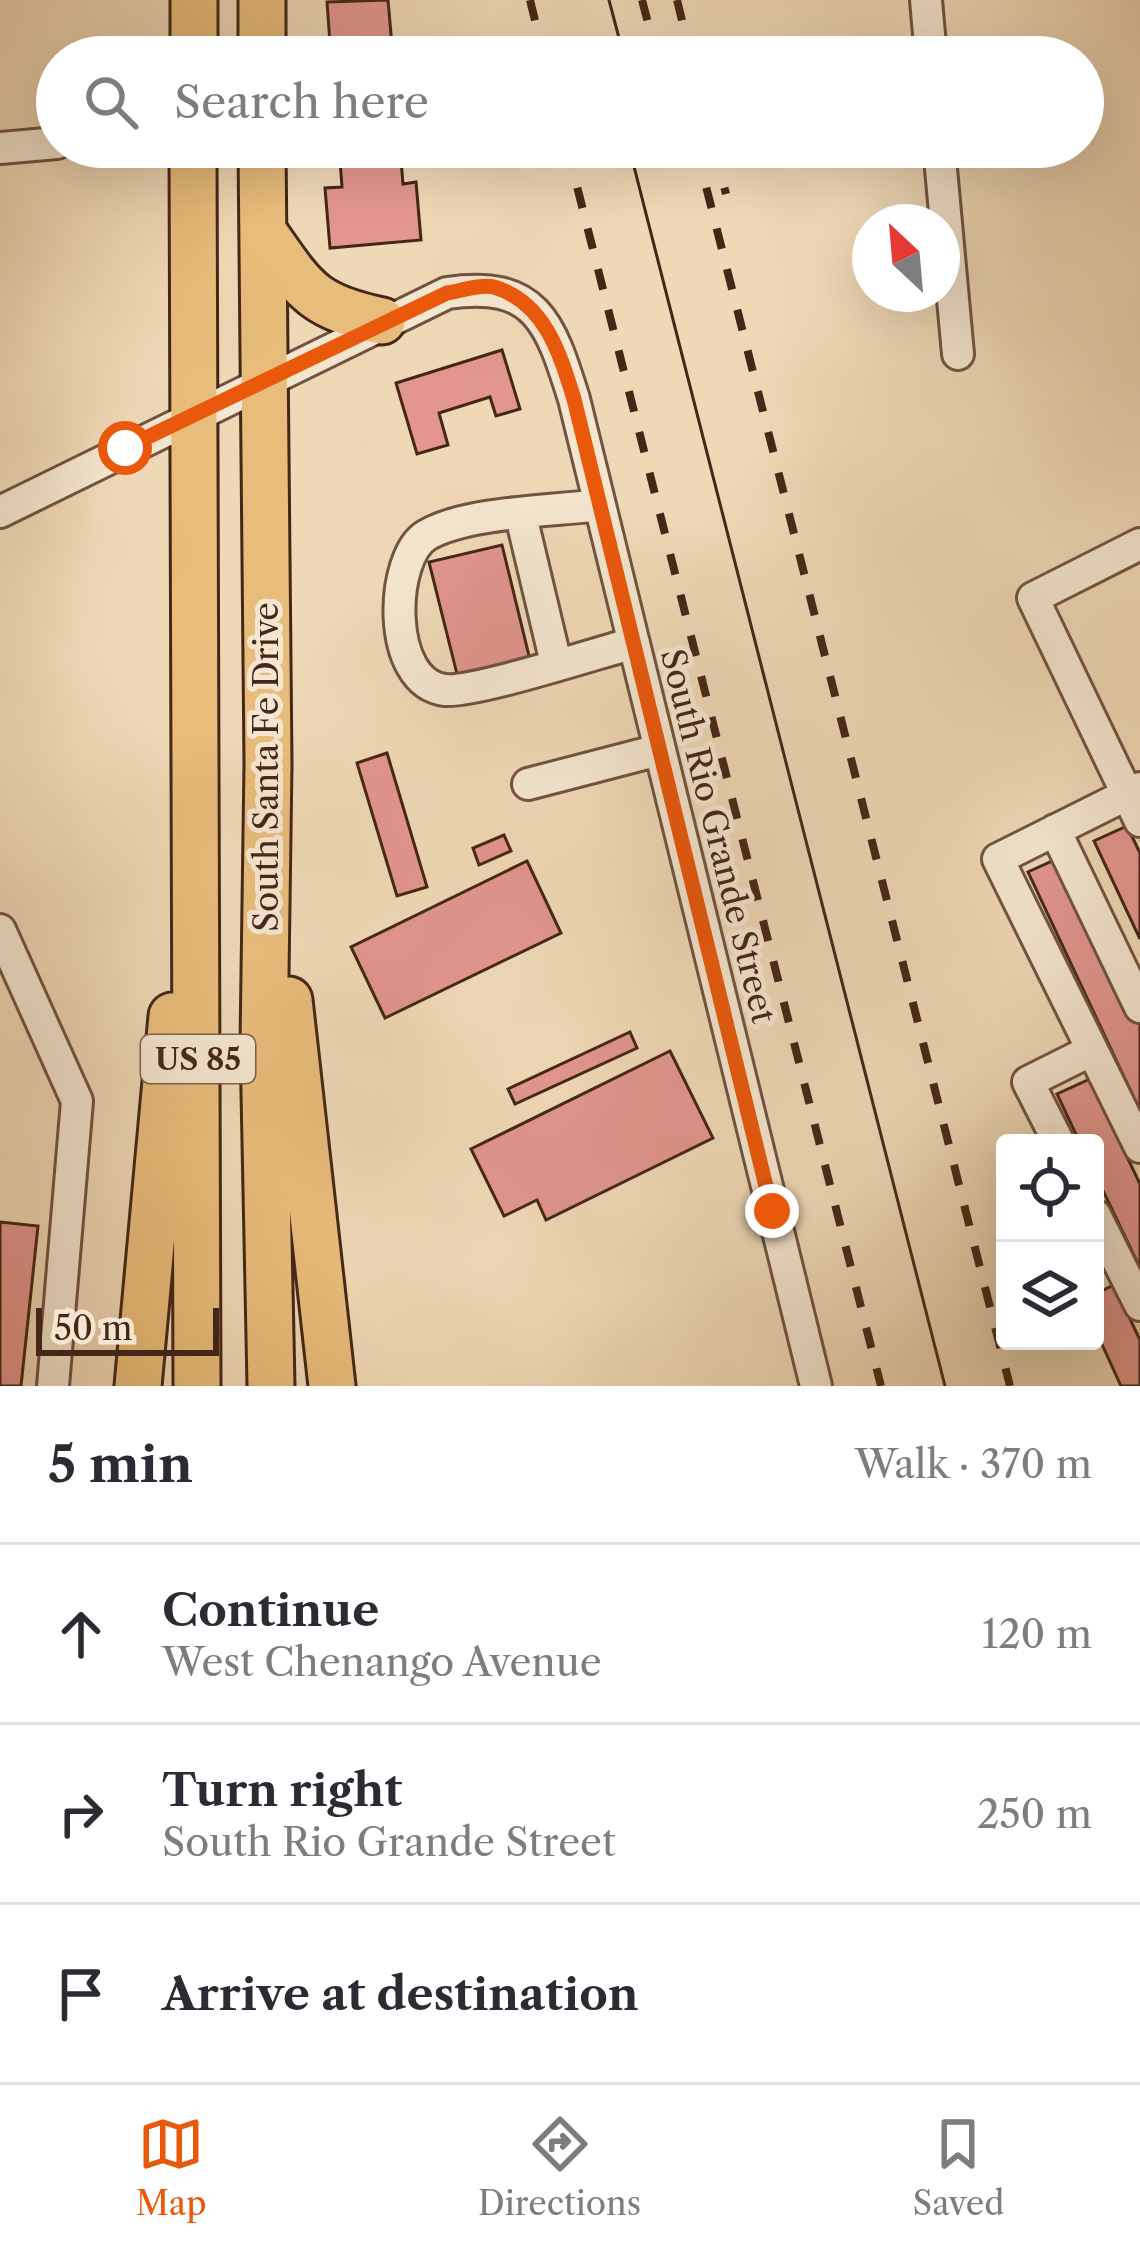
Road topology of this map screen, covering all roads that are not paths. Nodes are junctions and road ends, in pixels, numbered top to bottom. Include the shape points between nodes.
1 (194, 0) edge
2 (262, 0) edge
3 (926, 0) edge
4 (194, 36) edge
5 (262, 36) edge
6 (929, 36) edge
7 (36, 145) edge
8 (0, 148) edge
9 (193, 168) edge
10 (262, 168) edge
11 (941, 168) edge
12 (263, 231) junction
13 (382, 321) junction
14 (958, 354) dead end
15 (263, 378) junction
16 (195, 412) junction
17 (3, 501) edge
18 (600, 505) junction
19 (520, 516) junction
20 (1136, 556) edge
21 (634, 644) junction
22 (556, 663) junction
23 (192, 732) junction
24 (659, 750) junction
25 (268, 764) junction
26 (528, 784) dead end
27 (1136, 801) edge
28 (1055, 830) junction
29 (0, 930) edge
30 (1140, 1007) edge
31 (1092, 1050) junction
32 (1054, 1134) edge
33 (1140, 1147) edge
34 (1104, 1233) edge
35 (1140, 1305) edge
36 (53, 1386) edge
37 (139, 1386) edge
38 (197, 1386) edge
39 (271, 1386) edge
40 (332, 1386) edge
41 (816, 1386) edge

1 - 4 highway
2 - 5 highway
3 - 6 street
7 - 8 street
9 - 16 highway, US 85
10 - 12 highway, South Santa Fe Drive / US 85
11 - 14 street
12 - 13 highway via 303,288 335,311
12 - 15 highway, South Santa Fe Drive / US 85
13 - 15 street
13 - 18 street, South Rio Grande Street via 447,293 492,286 534,309 559,350
15 - 16 street
15 - 25 highway, South Santa Fe Drive / US 85
16 - 17 street
16 - 23 highway, US 85
18 - 19 street
18 - 21 street, South Rio Grande Street
19 - 22 street
19 - 22 street via 438,529 413,545 401,650 419,678 448,691
20 - 27 street via 1033,598
21 - 22 street
21 - 24 street, South Rio Grande Street
23 - 37 highway
23 - 38 highway, US 85
24 - 26 street
24 - 41 street, South Rio Grande Street
25 - 39 highway, South Santa Fe Drive / US 85
25 - 40 highway
27 - 28 street
28 - 30 street
28 - 31 street via 998,859
29 - 36 street via 77,1101
31 - 32 street via 1028,1082
31 - 33 street
34 - 35 street

